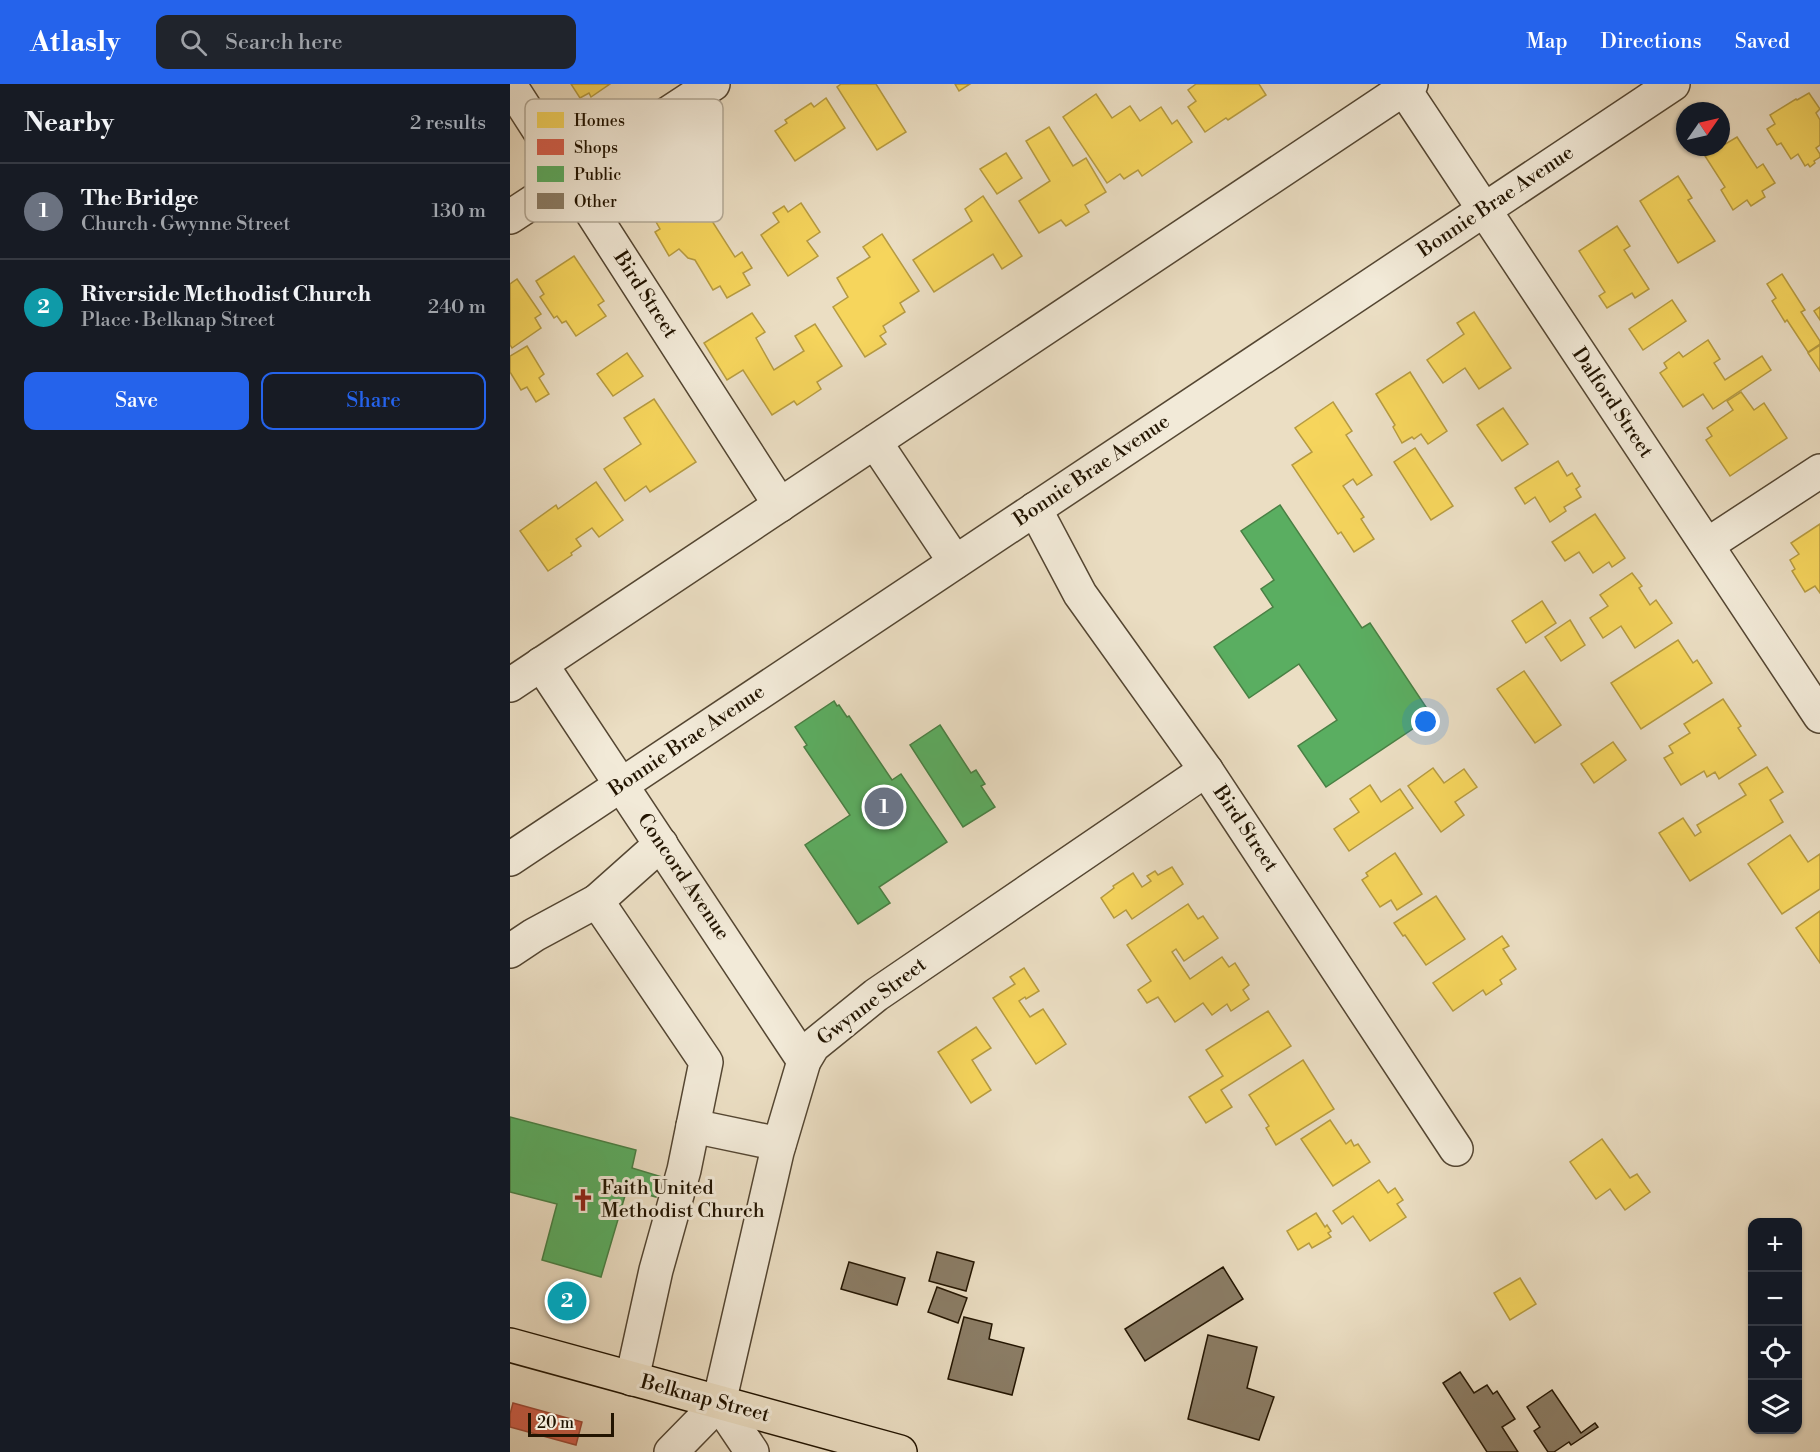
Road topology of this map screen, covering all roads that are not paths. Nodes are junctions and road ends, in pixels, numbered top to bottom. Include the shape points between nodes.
1 (713, 84) edge
2 (1673, 84) edge
3 (510, 85) edge
4 (1408, 87) edge
5 (690, 99) edge
6 (525, 108) edge
7 (525, 207) edge
8 (1484, 210) junction
9 (510, 217) edge
10 (598, 222) edge
11 (874, 442) junction
12 (1820, 471) edge
13 (780, 505) junction
14 (1035, 509) junction
15 (1707, 545) junction
16 (955, 562) junction
17 (541, 664) junction
18 (510, 685) edge
19 (1820, 716) edge
20 (1206, 770) junction
21 (621, 784) junction
22 (661, 844) junction
23 (510, 859) edge
24 (597, 901) junction
25 (510, 951) edge
26 (804, 1061) junction
27 (693, 1126) junction
28 (779, 1144) junction
29 (1456, 1149) dead end
30 (510, 1345) edge
31 (632, 1379) junction
32 (719, 1403) junction
33 (671, 1452) edge
34 (752, 1452) edge
35 (900, 1452) edge

1 - 5 street
2 - 8 street, Bonnie Brae Avenue
3 - 6 street, Bird Street
4 - 8 street, Dalford Street
4 - 11 street
7 - 9 street
8 - 14 street, Bonnie Brae Avenue
8 - 15 street, Dalford Street
10 - 13 street, Bird Street
11 - 13 street
11 - 16 street
12 - 15 street
13 - 17 street
14 - 16 street, Bonnie Brae Avenue
14 - 20 street, Bird Street via 1080,594
15 - 19 street, Dalford Street
16 - 21 street, Bonnie Brae Avenue
17 - 18 street
17 - 21 street, Concord Avenue
20 - 26 street, Gwynne Street via 876,995 813,1046
20 - 29 street, Bird Street
21 - 22 street, Concord Avenue
21 - 23 street, Bonnie Brae Avenue
22 - 24 street
22 - 26 street, Concord Avenue
24 - 25 street
24 - 27 street via 706,1062
26 - 28 street, Gwynne Street
27 - 28 street
27 - 31 street
28 - 32 street, Gwynne Street
30 - 31 main road, Belknap Street
31 - 32 main road, Belknap Street
32 - 33 street
32 - 34 street
32 - 35 main road, Belknap Street

